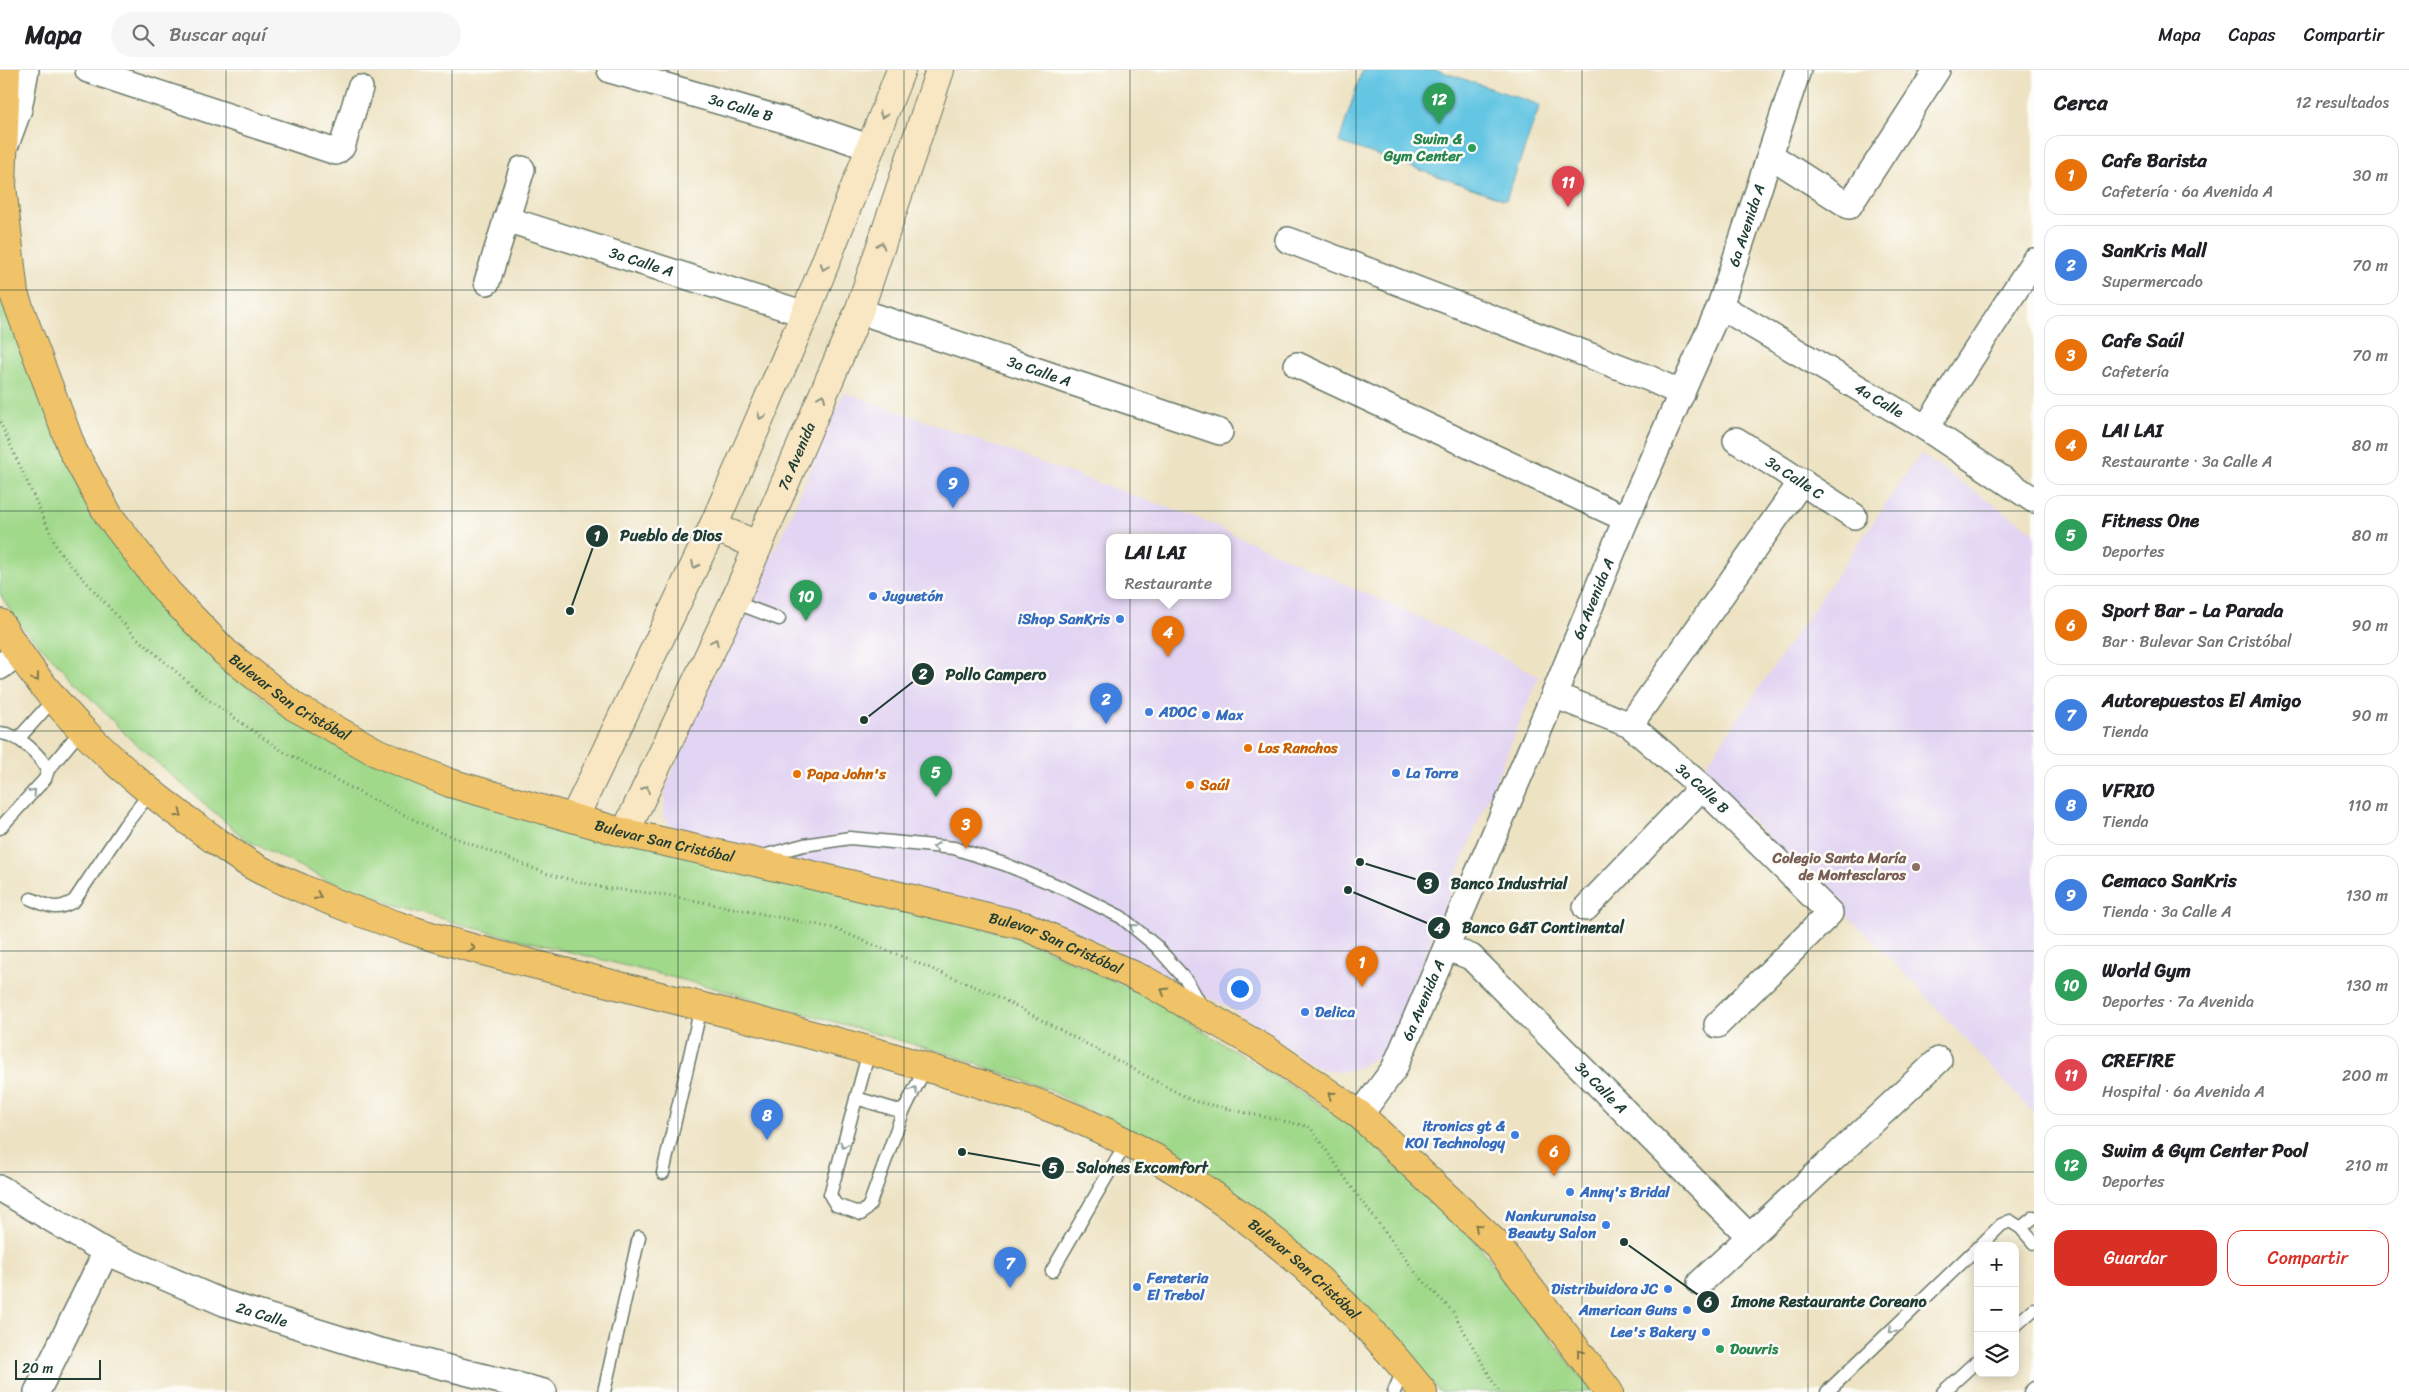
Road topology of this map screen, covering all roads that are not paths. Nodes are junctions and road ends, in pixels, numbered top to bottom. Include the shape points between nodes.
1 (6, 70) edge
2 (26, 70) edge
3 (88, 70) edge
4 (610, 70) edge
5 (901, 70) edge
6 (940, 70) edge
7 (1798, 70) edge
8 (1937, 70) edge
9 (360, 88) dead end
10 (871, 148) junction
11 (4, 149) junction
12 (1770, 155) junction
13 (522, 169) dead end
14 (506, 218) junction
15 (1288, 240) dead end
16 (2034, 261) edge
17 (487, 282) dead end
18 (1720, 306) junction
19 (859, 311) junction
20 (805, 314) junction
21 (1297, 365) dead end
22 (1682, 394) junction
23 (1926, 428) junction
24 (1220, 432) dead end
25 (1736, 440) dead end
26 (1802, 481) junction
27 (2034, 500) edge
28 (1854, 516) dead end
29 (1626, 519) junction
30 (713, 526) junction
31 (758, 545) junction
32 (734, 602) junction
33 (779, 619) dead end
34 (0, 623) edge
35 (9, 660) edge
36 (1554, 695) junction
37 (52, 700) junction
38 (1630, 725) junction
39 (83, 728) junction
40 (0, 733) edge
41 (18, 739) junction
42 (48, 770) junction
43 (1702, 787) junction
44 (150, 793) junction
45 (574, 818) junction
46 (0, 828) edge
47 (625, 833) junction
48 (747, 860) junction
49 (31, 899) dead end
50 (1586, 908) dead end
51 (1447, 948) junction
52 (701, 1007) junction
53 (1209, 1017) junction
54 (1717, 1025) dead end
55 (869, 1051) junction
56 (1939, 1060) dead end
57 (926, 1067) junction
58 (856, 1098) junction
59 (903, 1112) junction
60 (1360, 1115) junction
61 (1126, 1143) junction
62 (663, 1173) dead end
63 (0, 1188) edge
64 (2034, 1217) edge
65 (2022, 1228) junction
66 (1750, 1236) junction
67 (639, 1237) dead end
68 (1985, 1242) edge
69 (2034, 1243) edge
70 (106, 1252) junction
71 (1974, 1252) edge
72 (1052, 1271) dead end
73 (1700, 1283) dead end
74 (2034, 1309) edge
75 (2019, 1322) edge
76 (1974, 1364) edge
77 (1399, 1380) edge
78 (2034, 1388) edge
79 (37, 1392) edge
80 (544, 1392) edge
81 (604, 1392) edge
82 (1423, 1392) edge
83 (1609, 1392) edge
84 (1826, 1392) edge
85 (1943, 1392) edge
86 (2030, 1392) edge

1 - 11 main road, Bulevar San Cristóbal
2 - 11 street via 19,109
3 - 9 street via 336,152 342,147
4 - 10 street, 3a Calle B
5 -> 10 street
19 -> 6 street, 7a Avenida
7 - 12 street, 6a Avenida A
8 - 12 street via 1849,206
10 -> 20 street
11 - 45 main road, Bulevar San Cristóbal via 2,186 14,294 73,451 109,516 168,592 225,652 296,707 378,753 450,783
12 - 18 street, 6a Avenida A
13 - 14 street
14 - 17 street
14 - 20 street, 3a Calle A
15 - 22 street via 1651,379
16 - 23 street
18 - 22 street, 6a Avenida A
18 - 23 street, 4a Calle
19 - 24 street, 3a Calle A
31 -> 19 street, 7a Avenida
20 -> 30 street
21 - 29 street
22 - 29 street, 6a Avenida A
23 - 27 street, 4a Calle
25 - 26 street, 3a Calle C
26 - 28 street, 3a Calle C
26 - 38 street
29 - 36 street, 6a Avenida A
30 - 31 street
30 -> 45 street
31 - 32 street, 7a Avenida
32 - 33 lane
47 -> 32 street, 7a Avenida
34 - 35 main road, Bulevar San Cristóbal
35 -> 37 main road, Bulevar San Cristóbal
36 - 38 street, 3a Calle B
36 - 51 street, 6a Avenida A
37 - 39 main road, Bulevar San Cristóbal
37 - 41 lane
38 - 43 street, 3a Calle B
39 - 42 lane
39 - 44 main road, Bulevar San Cristóbal
40 - 41 lane
41 - 42 lane via 44,762
46 -> 42 lane via 46,778
43 - 50 street
43 - 54 street, 3a Calle B via 1830,913
44 - 49 lane via 74,902 61,908
44 -> 52 main road, Bulevar San Cristóbal via 251,865 355,912 464,946
45 - 47 main road, Bulevar San Cristóbal
47 - 48 main road, Bulevar San Cristóbal
53 -> 48 main road, Bulevar San Cristóbal via 1146,981 1025,926
53 -> 48 lane via 1187,981 1156,946 1121,917 1004,864 954,848 850,838 804,845
51 - 60 street, 6a Avenida A via 1394,1069
51 - 66 street, 3a Calle A via 1471,957
52 - 55 main road, Bulevar San Cristóbal
52 - 62 lane
60 -> 53 main road, Bulevar San Cristóbal via 1268,1051
55 - 57 main road, Bulevar San Cristóbal
55 - 58 lane
56 - 66 street
59 -> 57 lane
57 - 61 main road, Bulevar San Cristóbal via 1059,1111
58 - 59 lane
58 -> 59 lane via 830,1195 836,1205 861,1214 869,1206
83 -> 60 main road, Bulevar San Cristóbal via 1496,1243
61 - 72 lane
61 - 77 main road, Bulevar San Cristóbal via 1218,1198 1282,1247 1347,1307
63 - 70 street, 2a Calle
64 - 65 lane
65 - 68 lane via 2010,1221
65 - 69 lane
66 - 73 street
67 - 81 lane
70 - 79 street
70 - 80 street, 2a Calle via 224,1303 373,1349
71 -> 84 lane
74 - 75 lane
76 - 85 lane
77 - 82 main road, Bulevar San Cristóbal
78 - 86 lane

